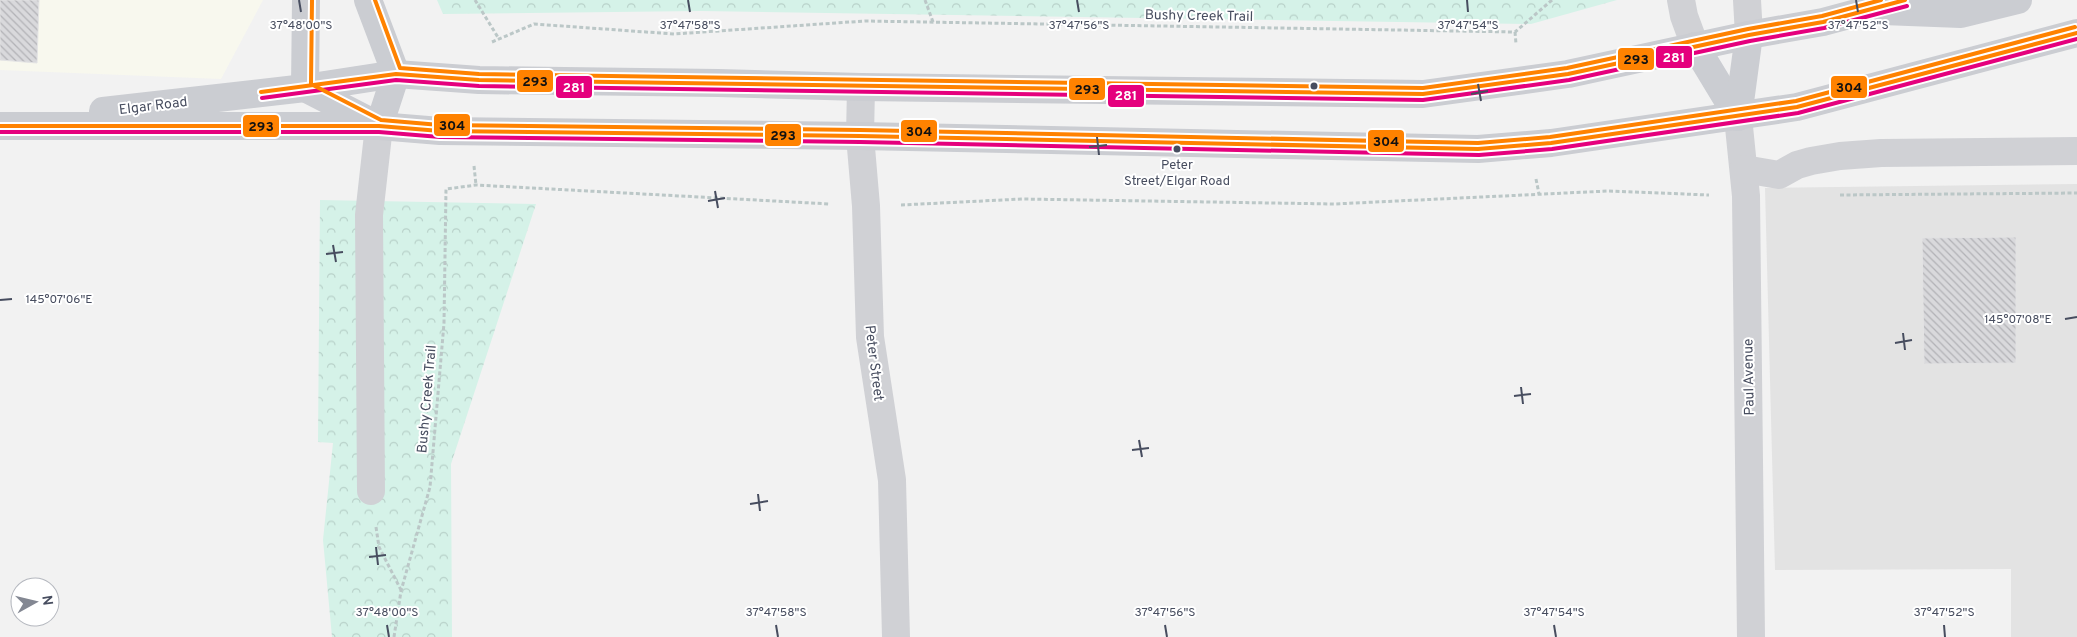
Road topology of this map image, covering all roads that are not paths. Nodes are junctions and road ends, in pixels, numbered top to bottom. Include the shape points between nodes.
1 (306, 0) edge
2 (368, 0) edge
3 (1681, 0) edge
4 (1747, 0) edge
5 (1905, 0) edge
6 (2018, 0) edge
7 (1872, 10) junction
8 (2077, 32) edge
9 (1749, 35) junction
10 (1695, 46) junction
11 (396, 74) junction
12 (305, 88) junction
13 (861, 88) junction
14 (1738, 117) junction
15 (0, 125) edge
16 (378, 126) junction
17 (860, 136) junction
18 (2077, 151) edge
19 (1744, 169) junction
20 (371, 492) road end
21 (896, 637) edge
22 (1751, 637) edge

1 - 12 main road
2 - 11 main road
3 - 10 street
4 - 9 street
5 - 7 main road, Elgar Road
6 - 7 main road, Elgar Road via 1953,15
7 - 9 main road, Elgar Road
8 - 14 main road, Elgar Road via 1797,107
9 - 10 main road, Elgar Road
9 - 14 main road
10 - 13 main road, Elgar Road via 1568,74 1423,94
10 - 14 main road
11 - 12 main road, Elgar Road
11 - 13 main road, Elgar Road via 479,80
11 - 16 main road
12 - 15 main road, Elgar Road
12 - 16 main road, Elgar Road
13 - 17 street, Peter Street
14 - 17 main road, Elgar Road via 1551,143 1478,149
14 - 19 street, Paul Avenue
15 - 16 main road, Elgar Road
16 - 17 main road, Elgar Road via 440,131
16 - 20 street via 368,215
17 - 21 street, Peter Street via 866,206 870,337 892,480
18 - 19 street via 1881,153 1840,156 1797,165 1779,175
19 - 22 street, Paul Avenue

